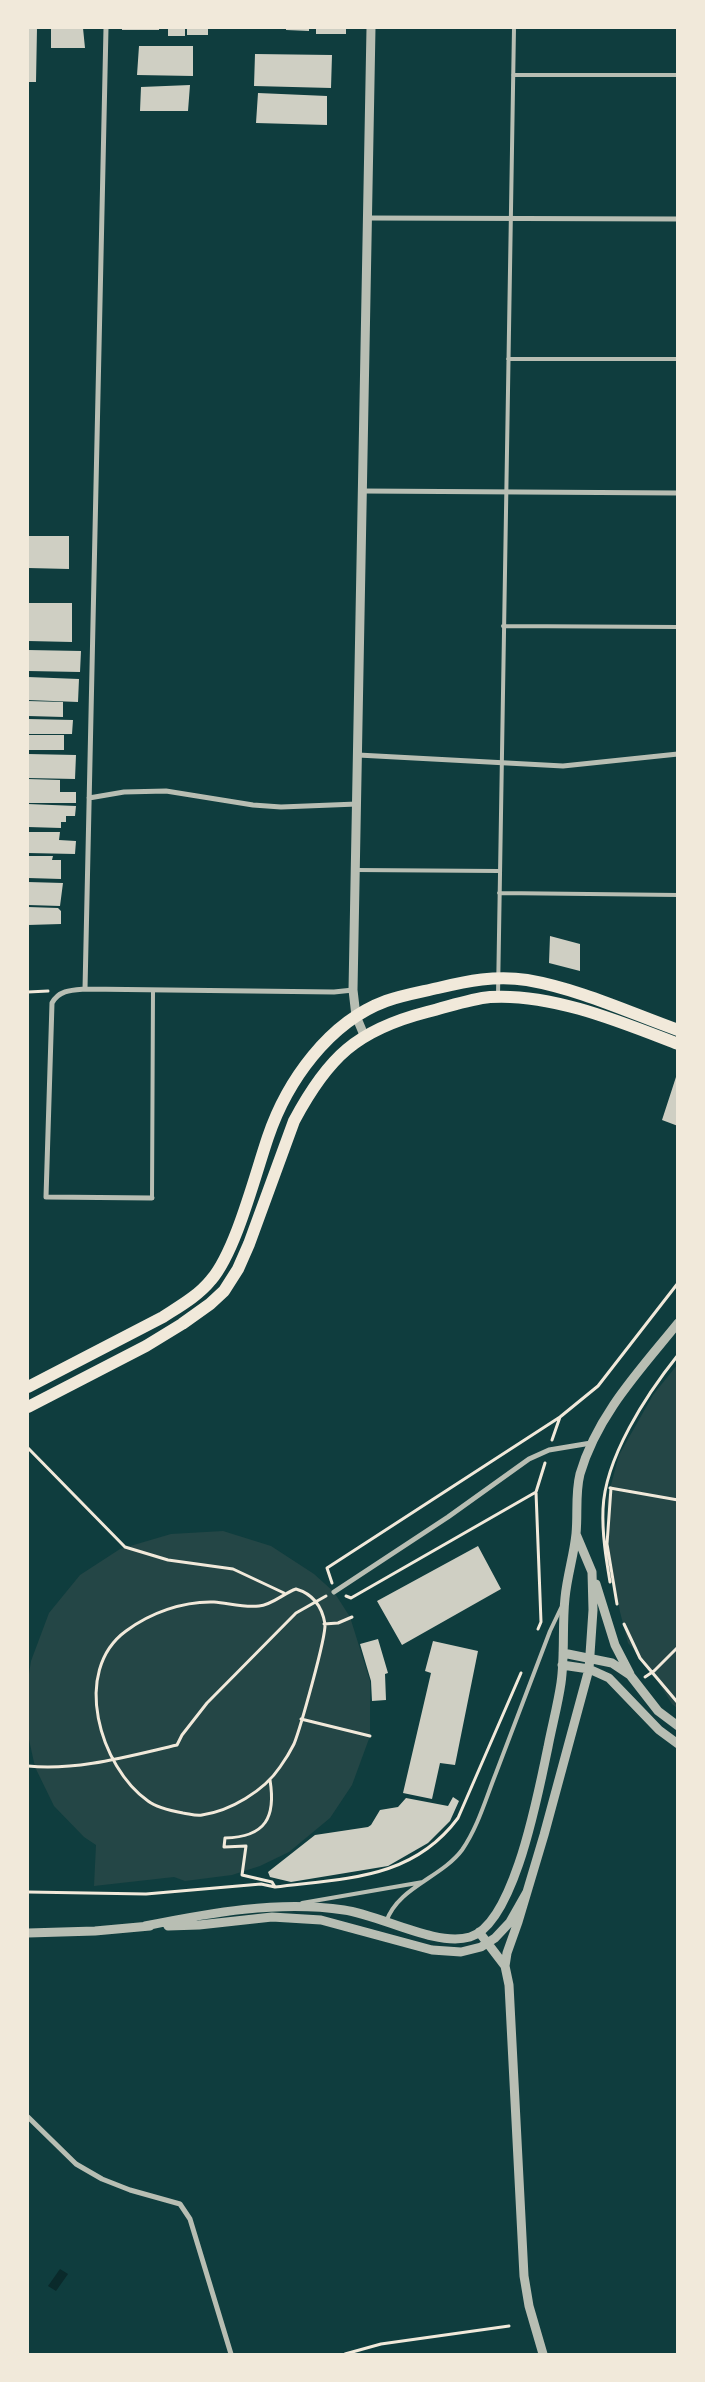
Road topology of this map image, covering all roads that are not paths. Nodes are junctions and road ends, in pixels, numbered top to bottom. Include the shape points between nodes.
1 (106, 28) edge
2 (371, 28) edge
3 (514, 28) edge
4 (513, 74) junction
5 (678, 75) edge
6 (368, 218) junction
7 (512, 218) junction
8 (678, 219) edge
9 (508, 359) junction
10 (678, 359) edge
11 (363, 491) junction
12 (505, 492) junction
13 (678, 492) edge
14 (503, 626) junction
15 (678, 627) edge
16 (678, 754) edge
17 (358, 755) junction
18 (500, 763) junction
19 (89, 798) junction
20 (357, 804) junction
21 (355, 870) junction
22 (499, 871) junction
23 (499, 893) junction
24 (678, 894) edge
25 (498, 978) junction
26 (85, 989) junction
27 (354, 990) junction
28 (153, 991) junction
29 (498, 997) junction
30 (356, 1016) junction
31 (678, 1030) edge
32 (364, 1035) junction
33 (678, 1044) edge
34 (152, 1198) joint
35 (678, 1323) edge
36 (28, 1387) edge
37 (28, 1407) edge
38 (591, 1443) junction
39 (576, 1533) junction
40 (592, 1572) junction
41 (334, 1592) road end
42 (564, 1602) junction
43 (563, 1653) junction
44 (591, 1658) junction
45 (562, 1665) junction
46 (590, 1669) junction
47 (630, 1675) junction
48 (678, 1726) edge
49 (678, 1744) edge
50 (425, 1882) junction
51 (527, 1892) junction
52 (275, 1908) junction
53 (386, 1922) junction
54 (145, 1926) junction
55 (482, 1931) junction
56 (28, 1933) edge
57 (382, 1935) junction
58 (488, 1944) junction
59 (505, 1966) junction
60 (28, 2117) edge
61 (231, 2354) edge
62 (543, 2354) edge

1 - 19 street
2 - 6 street
3 - 4 lane
4 - 5 lane
4 - 7 lane
6 - 7 street
6 - 11 street
7 - 8 street
7 - 9 lane
9 - 10 lane
9 - 12 lane
11 - 12 street
11 - 17 street
12 - 13 street
12 - 14 lane
14 - 15 lane
14 - 18 lane
16 - 18 street via 564,766
17 - 18 street
17 - 20 street
18 - 22 lane
19 - 20 street via 124,792 166,791 281,807
19 - 26 street
20 - 21 street
21 - 22 lane
21 - 27 street
22 - 23 lane
23 - 24 lane
23 - 25 lane
25 - 29 lane
25 - 30 main road via 404,996
25 - 31 main road via 570,990
26 - 28 street
26 - 34 street via 62,992 52,1003 46,1197
27 - 28 street
27 - 30 street
28 - 34 lane
29 - 32 main road via 476,999 409,1017
29 - 33 main road via 551,1003 586,1012
30 - 32 street
30 - 36 main road via 314,1054 277,1112 234,1235 211,1280 184,1304 163,1317
32 - 37 main road via 331,1065 302,1106 249,1244 224,1291 182,1324 146,1346
35 - 38 street via 627,1386
38 - 39 street via 577,1492
38 - 41 street via 549,1450 529,1459 448,1518
39 - 40 street
39 - 42 street
40 - 44 street
40 - 47 street via 615,1645
42 - 43 street
42 - 50 lane via 475,1827 462,1850
43 - 44 street
43 - 45 street
44 - 46 street
44 - 47 street via 612,1663
45 - 46 street
45 - 55 street via 561,1684 526,1841 503,1902
46 - 49 street via 609,1678 659,1730
46 - 51 street
47 - 48 street via 658,1710
50 - 52 lane
50 - 53 lane via 402,1896
51 - 58 street via 510,1922
51 - 59 street
52 - 53 street via 346,1910
52 - 54 street via 197,1916
53 - 55 street via 448,1938 470,1937
53 - 57 street
54 - 56 street via 95,1932
54 - 57 street via 199,1925 272,1917 321,1920
55 - 58 street
57 - 58 street via 432,1950 451,1952 468,1951
58 - 59 street
59 - 62 street via 510,1992 524,2276
60 - 61 street via 76,2164 102,2179 180,2204 190,2219

